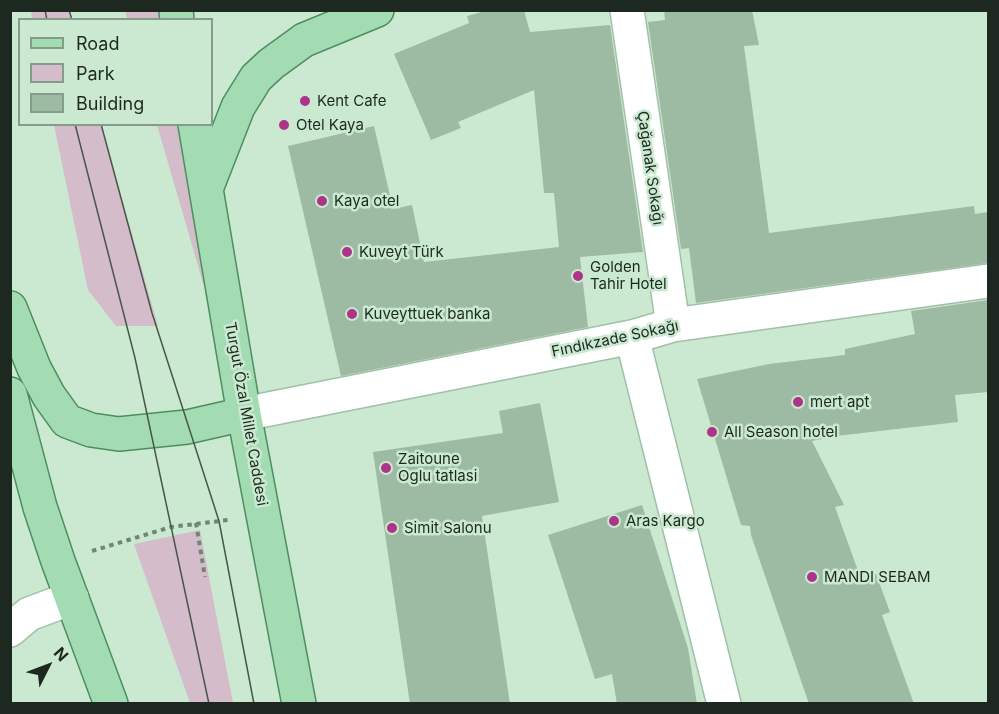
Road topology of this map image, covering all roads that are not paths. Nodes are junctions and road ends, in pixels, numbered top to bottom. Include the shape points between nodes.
1 (377, 10) edge
2 (627, 10) edge
3 (195, 126) edge
4 (206, 189) junction
5 (988, 281) edge
6 (10, 308) edge
7 (673, 326) junction
8 (632, 337) junction
9 (10, 394) edge
10 (244, 414) junction
11 (72, 598) junction
12 (10, 630) edge
13 (111, 704) edge
14 (299, 704) edge
15 (724, 704) edge

1 - 4 main road via 304,40 255,78 238,107
2 - 7 street, Çağanak Sokağı
3 - 4 main road, Turgut Özal Millet Caddesi
4 - 10 main road, Turgut Özal Millet Caddesi
5 - 7 street, Fındıkzade Sokağı
6 - 10 main road via 34,368 68,420 91,430 119,434 187,427
7 - 8 street, Fındıkzade Sokağı
8 - 10 street, Fındıkzade Sokağı
8 - 15 street
9 - 11 main road via 40,507
10 - 14 main road, Turgut Özal Millet Caddesi
11 - 12 street via 29,614
11 - 13 main road

